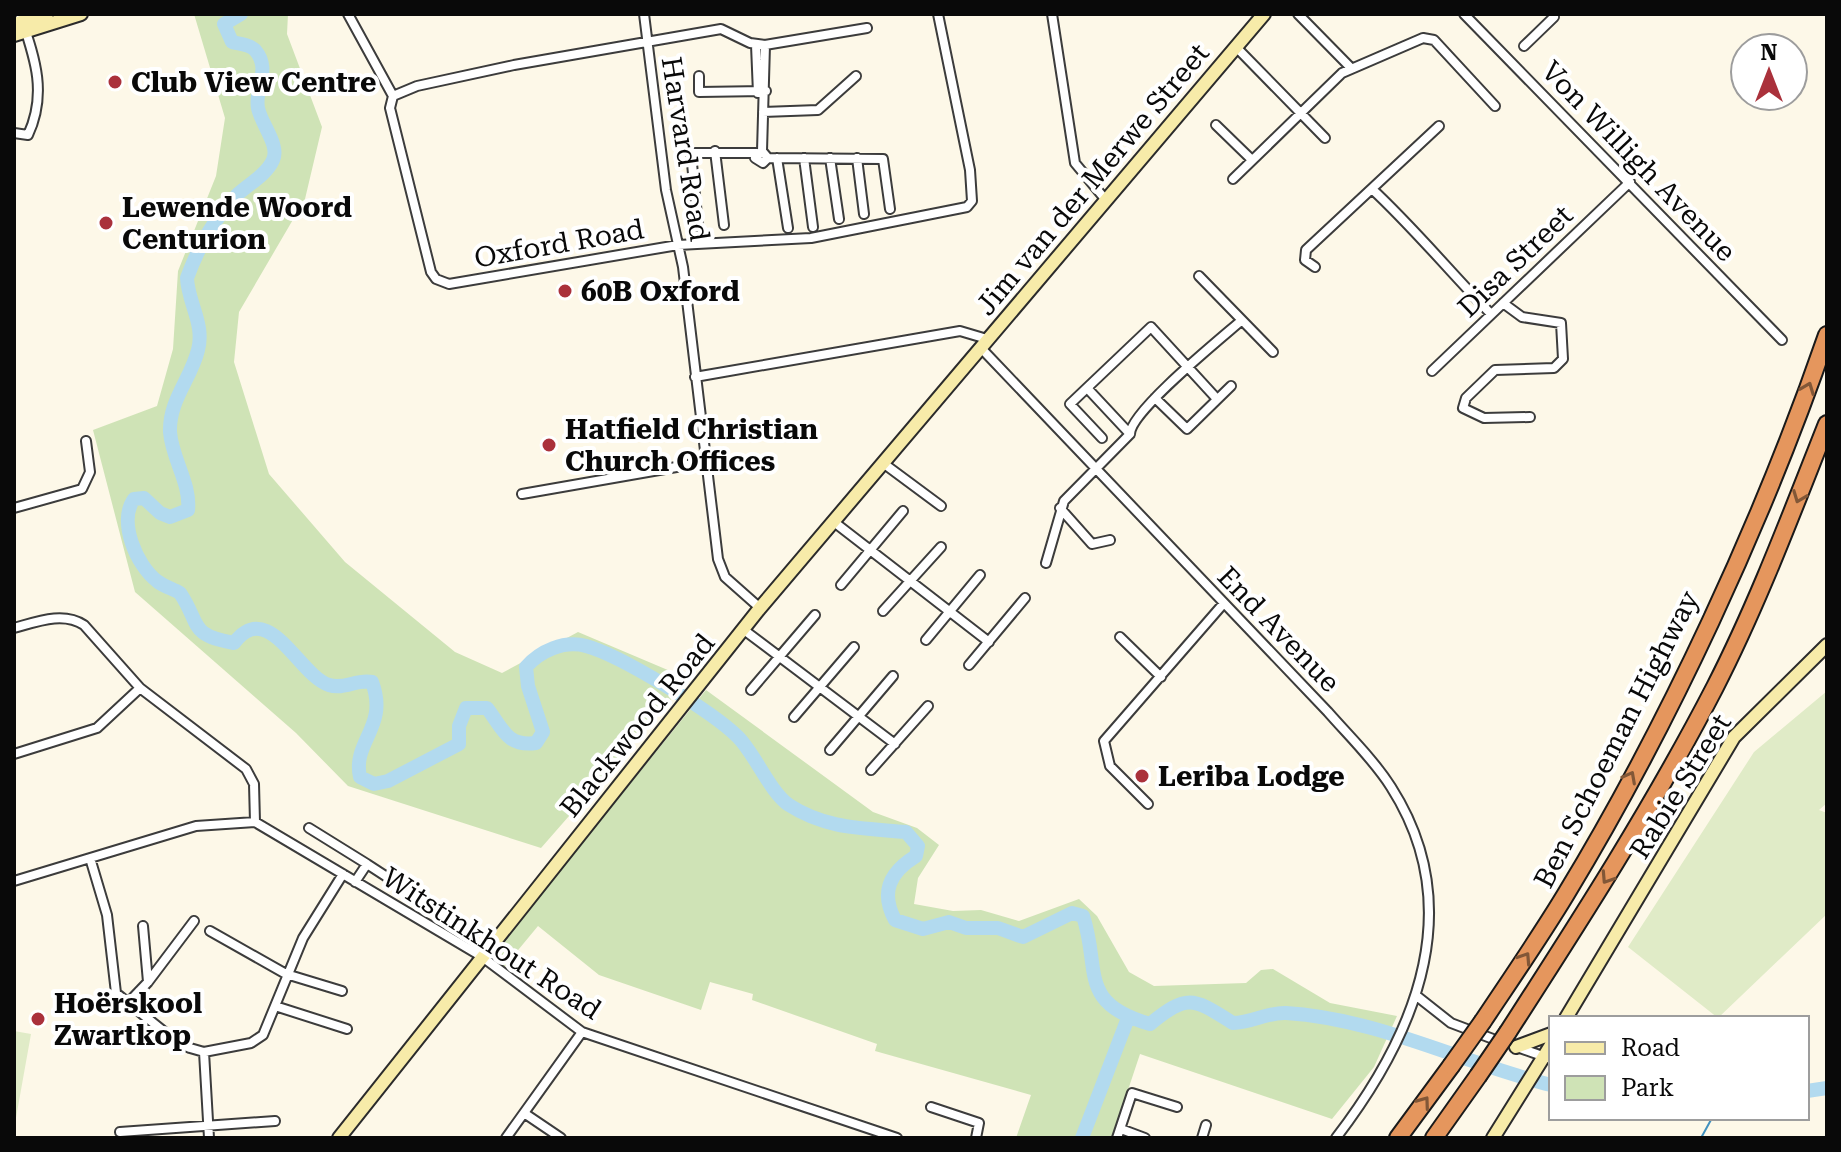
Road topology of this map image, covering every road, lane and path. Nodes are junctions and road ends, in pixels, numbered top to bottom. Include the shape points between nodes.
1 (47, 14) edge
2 (81, 14) edge
3 (348, 14) edge
4 (644, 14) edge
5 (938, 14) edge
6 (1052, 14) edge
7 (1264, 14) edge
8 (1298, 14) edge
9 (1554, 15) edge
10 (1471, 16) edge
11 (19, 25) edge
12 (867, 28) dead end
13 (646, 40) junction
14 (761, 45) junction
15 (1524, 46) dead end
16 (1236, 47) junction
17 (1351, 68) junction
18 (699, 76) dead end
19 (856, 76) dead end
20 (699, 92) junction
21 (762, 94) junction
22 (393, 96) junction
23 (699, 104) dead end
24 (1495, 106) dead end
25 (763, 112) junction
26 (1300, 112) junction
27 (1216, 125) dead end
28 (1439, 126) dead end
29 (14, 133) edge
30 (1325, 138) dead end
31 (715, 151) junction
32 (766, 155) junction
33 (804, 158) junction
34 (830, 158) junction
35 (857, 158) junction
36 (1251, 159) junction
37 (1233, 179) dead end
38 (1630, 182) junction
39 (1372, 189) junction
40 (1105, 199) junction
41 (890, 209) dead end
42 (864, 214) dead end
43 (839, 219) dead end
44 (724, 225) dead end
45 (698, 226) dead end
46 (813, 227) dead end
47 (788, 228) dead end
48 (678, 245) junction
49 (1315, 267) dead end
50 (1199, 276) dead end
51 (1503, 303) junction
52 (1491, 314) junction
53 (1242, 320) junction
54 (1827, 335) edge
55 (1782, 340) dead end
56 (984, 343) junction
57 (1273, 352) dead end
58 (1189, 368) junction
59 (1432, 371) dead end
60 (695, 377) junction
61 (1231, 386) dead end
62 (1087, 388) junction
63 (1155, 398) junction
64 (1217, 399) junction
65 (1530, 417) dead end
66 (1827, 424) edge
67 (1130, 434) junction
68 (1102, 438) dead end
69 (86, 441) dead end
70 (705, 462) junction
71 (883, 463) junction
72 (1095, 469) junction
73 (522, 494) dead end
74 (941, 506) dead end
75 (14, 508) edge
76 (1060, 508) junction
77 (903, 511) dead end
78 (834, 522) junction
79 (1110, 540) dead end
80 (941, 547) dead end
81 (871, 549) junction
82 (1046, 563) dead end
83 (980, 575) dead end
84 (910, 581) junction
85 (841, 585) dead end
86 (1025, 598) dead end
87 (1224, 603) junction
88 (760, 608) junction
89 (883, 611) dead end
90 (949, 611) junction
91 (815, 615) dead end
92 (14, 628) edge
93 (744, 630) junction
94 (1120, 637) dead end
95 (926, 640) dead end
96 (989, 642) junction
97 (1827, 645) edge
98 (854, 647) dead end
99 (780, 657) junction
100 (969, 665) dead end
101 (893, 676) dead end
102 (1161, 677) junction
103 (140, 688) junction
104 (819, 688) junction
105 (751, 690) dead end
106 (928, 706) dead end
107 (857, 716) junction
108 (794, 717) dead end
109 (895, 744) junction
110 (830, 750) dead end
111 (14, 754) edge
112 (871, 770) dead end
113 (1148, 804) dead end
114 (255, 822) junction
115 (309, 828) dead end
116 (90, 858) junction
117 (367, 864) junction
118 (343, 874) junction
119 (14, 881) edge
120 (355, 882) junction
121 (430, 905) dead end
122 (194, 921) dead end
123 (143, 926) dead end
124 (1620, 928) junction
125 (210, 931) dead end
126 (481, 956) junction
127 (286, 974) junction
128 (148, 982) junction
129 (342, 991) dead end
130 (1418, 997) junction
131 (126, 1005) junction
132 (275, 1006) junction
133 (1567, 1016) edge
134 (1576, 1016) edge
135 (347, 1029) dead end
136 (582, 1032) junction
137 (1549, 1034) edge
138 (1512, 1039) junction
139 (204, 1052) junction
140 (1544, 1063) edge
141 (931, 1107) dead end
142 (1177, 1107) dead end
143 (524, 1113) junction
144 (275, 1121) dead end
145 (208, 1123) junction
146 (1206, 1125) dead end
147 (120, 1132) dead end
148 (1119, 1134) edge
149 (209, 1138) edge
150 (339, 1138) edge
151 (506, 1138) edge
152 (561, 1138) edge
153 (897, 1138) edge
154 (976, 1138) edge
155 (1145, 1138) edge
156 (1202, 1138) edge
157 (1336, 1138) edge
158 (1398, 1138) edge
159 (1434, 1138) edge
160 (1496, 1138) edge

1 - 11 street
2 - 11 street
3 - 22 street
4 - 13 street, Harvard Road
5 - 48 street, Oxford Road via 970,170 972,201 967,207 811,238
6 - 40 street via 1075,163
7 - 16 street, Jim van der Merwe Street
8 - 17 street
9 - 15 street
10 - 38 street, Von Willigh Avenue
11 - 29 street via 39,81 28,135
12 - 14 street
13 - 14 street via 721,29
13 - 22 street via 431,83
13 - 48 street, Harvard Road
14 - 21 street
16 - 26 street
16 - 40 street, Jim van der Merwe Street
17 - 24 street via 1429,38
17 - 26 street
18 - 20 street
19 - 25 street via 818,110
20 - 21 street
20 - 23 street
21 - 25 street
22 - 48 street, Oxford Road via 390,108 436,279 442,283
25 - 32 street
26 - 30 street
26 - 36 street
27 - 36 street
28 - 39 street
31 - 32 street
31 - 44 street
31 - 45 street via 690,155
32 - 33 street
32 - 47 street
33 - 34 street
33 - 46 street
34 - 35 street
34 - 43 street
35 - 41 street via 883,159
35 - 42 street
36 - 37 street
38 - 51 street, Disa Street
38 - 55 street, Von Willigh Avenue
39 - 49 street via 1306,250 1305,260
39 - 52 street
40 - 56 street, Jim van der Merwe Street
48 - 60 street, Harvard Road
50 - 53 street
51 - 52 street, Disa Street
51 - 65 street via 1522,317 1561,323 1563,359 1554,368 1495,370 1466,398 1463,408 1484,418
52 - 59 street, Disa Street
53 - 57 street
53 - 58 street
158 -> 54 highway, Ben Schoeman Highway, bridge via 1566,894 1688,666 1755,517
56 - 60 street, Jim van der Merwe Street via 960,331
56 - 71 street, Blackwood Road
56 - 72 street, End Avenue
58 - 62 street via 1151,327
58 - 63 street
58 - 64 street
60 - 70 street, Harvard Road
61 - 64 street
62 - 67 street
62 - 68 street via 1070,404
63 - 64 street via 1187,429
63 - 67 street via 1131,424
66 -> 138 highway, Ben Schoeman Highway via 1716,685 1629,844
67 - 72 street
69 - 75 street via 90,472 82,489
70 - 73 street
70 - 88 street, Harvard Road via 720,568
71 - 74 street
71 - 78 street, Blackwood Road
72 - 76 street
72 - 87 street, End Avenue
76 - 79 street via 1092,544
76 - 82 street
77 - 81 street
78 - 81 street
78 - 88 street, Blackwood Road
80 - 84 street
81 - 84 street
81 - 85 street
83 - 90 street
84 - 89 street
84 - 90 street
86 - 96 street
87 - 102 street
87 - 130 street, End Avenue via 1375,765 1406,814 1427,891
88 - 93 street, Blackwood Road
90 - 95 street
90 - 96 street
91 - 99 street
92 - 103 street via 59,618 80,622
93 - 99 street
93 - 126 street, Blackwood Road
94 - 102 street
96 - 100 street
97 - 124 street, Rabie Street via 1734,737
98 - 104 street
99 - 104 street
99 - 105 street
101 - 107 street
102 - 113 street via 1103,745 1110,766
103 - 111 street via 97,728
103 - 114 street via 246,769 254,784
104 - 107 street
104 - 108 street
106 - 109 street
107 - 109 street
107 - 110 street
109 - 112 street
114 - 116 street via 196,826
114 - 118 street, Witstinkhout Road
115 - 117 street
116 - 119 street
116 - 131 street via 107,915 116,993
117 - 120 street
117 - 121 street
118 - 120 street, Witstinkhout Road
118 - 127 street
120 - 126 street, Witstinkhout Road
122 - 128 street
123 - 128 street
124 - 133 street, Rabie Street
124 - 134 street, Rabie Street
125 - 127 street
126 - 136 street, Witstinkhout Road
126 - 150 street, Blackwood Road
127 - 129 street
127 - 132 street
128 - 131 street
130 - 138 street via 1451,1023
130 - 157 street via 1377,1083
131 - 139 street via 177,1042
132 - 135 street
132 - 139 street via 267,1030 256,1041
136 - 143 street
136 - 153 street, Witstinkhout Road
137 - 138 street
138 - 140 street
138 - 159 highway, Ben Schoeman Highway, bridge
139 - 145 street
140 - 160 street
141 - 154 street via 979,1123
142 - 148 street via 1132,1093
143 - 151 street
143 - 152 street
144 - 145 street
145 - 147 street
145 - 149 street
146 - 156 street
148 - 155 street

